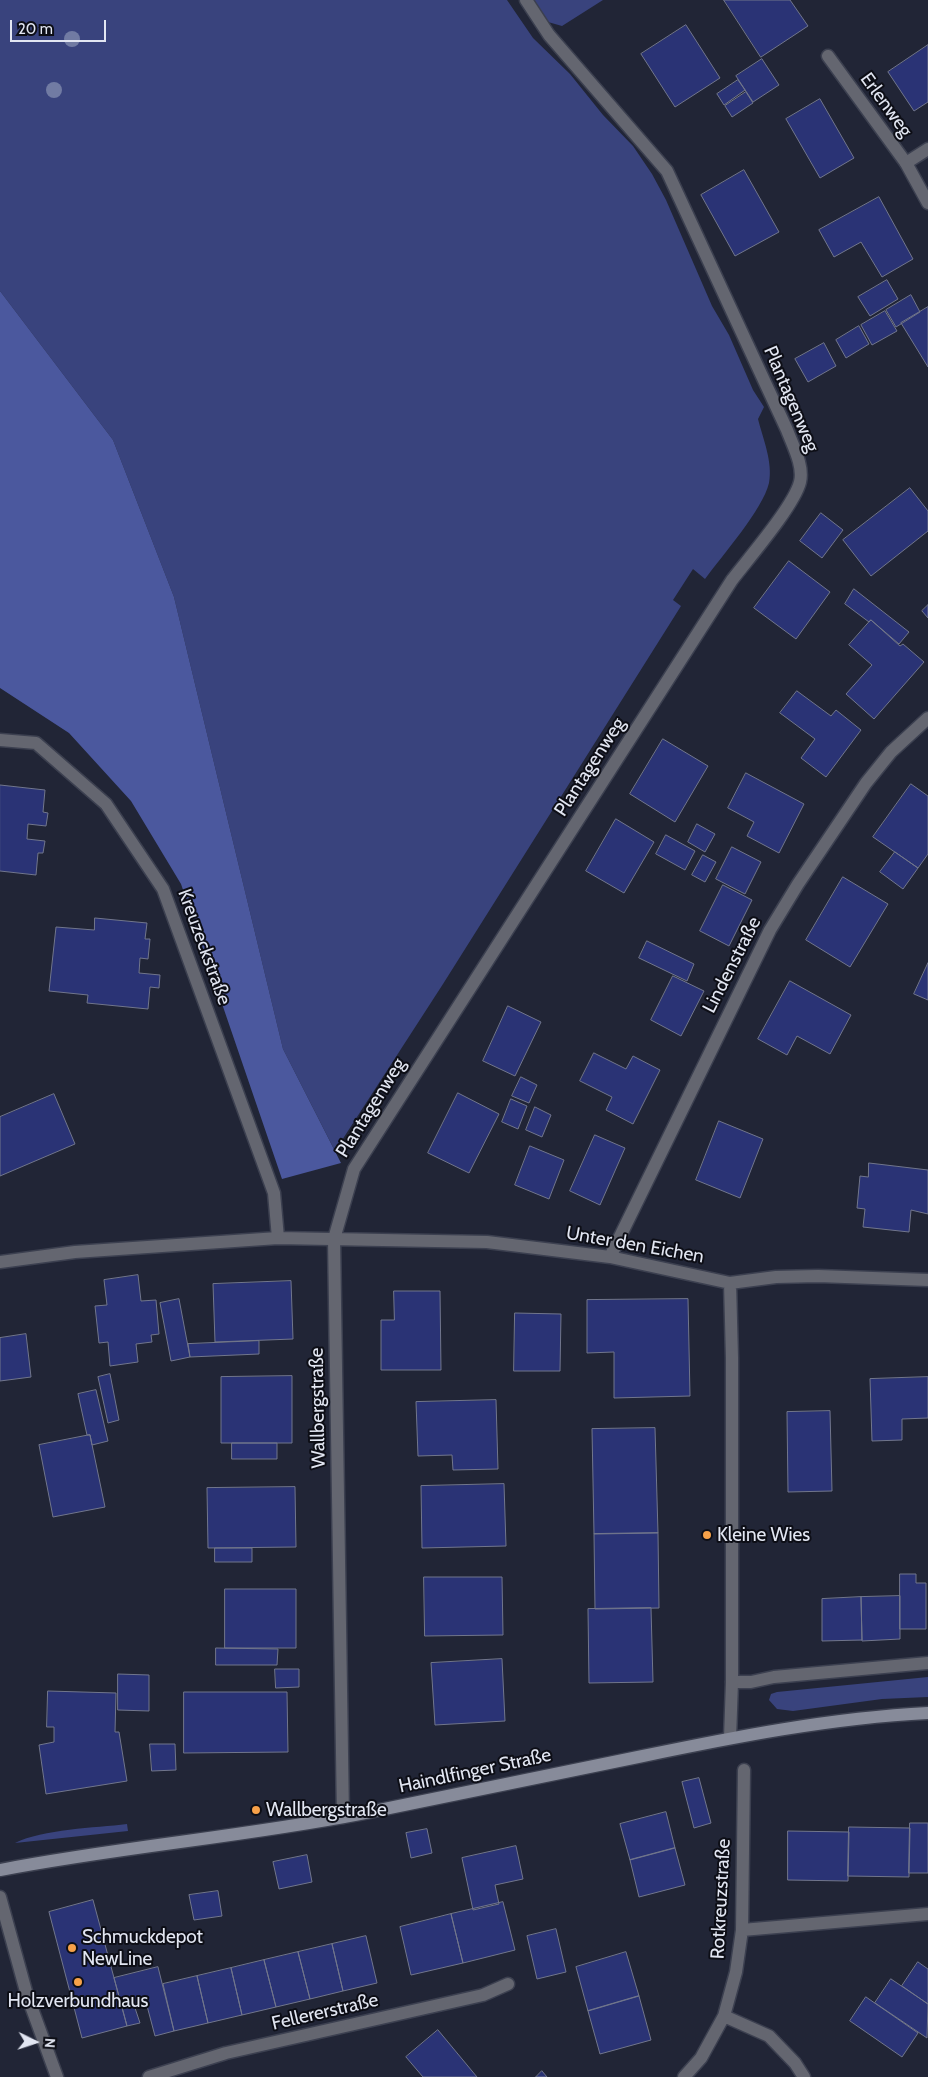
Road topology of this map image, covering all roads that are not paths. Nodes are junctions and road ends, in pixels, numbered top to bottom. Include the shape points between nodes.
1 (526, 0) edge
2 (828, 56) dead end
3 (928, 149) edge
4 (906, 164) junction
5 (928, 203) edge
6 (928, 718) edge
7 (0, 740) edge
8 (278, 1238) junction
9 (334, 1239) junction
10 (610, 1257) junction
11 (0, 1262) edge
12 (928, 1280) edge
13 (730, 1282) junction
14 (928, 1663) edge
15 (732, 1682) junction
16 (928, 1713) edge
17 (730, 1738) junction
18 (744, 1770) dead end
19 (343, 1817) junction
20 (0, 1870) edge
21 (0, 1897) edge
22 (928, 1914) edge
23 (742, 1930) junction
24 (508, 1984) dead end
25 (724, 2016) junction
26 (58, 2077) edge
27 (149, 2077) edge
28 (684, 2077) edge
29 (804, 2077) edge

1 - 9 street, Plantagenweg via 549,35 667,172 788,430 800,466 800,482 792,500 732,580 354,1169
2 - 4 street, Erlenweg
3 - 4 street
4 - 5 street, Erlenweg
6 - 10 street, Lindenstraße via 891,752 866,783 770,930
7 - 8 street, Kreuzeckstraße via 36,743 106,804 163,889 274,1193
8 - 9 street
8 - 11 street via 85,1251
9 - 10 street, Unter den Eichen via 487,1242
9 - 19 street, Wallbergstraße
10 - 13 street, Unter den Eichen
12 - 13 street, Unter den Eichen via 818,1276
13 - 15 street
14 - 15 street
15 - 17 street
16 - 17 street, Haindlfinger Straße via 839,1720
17 - 19 street, Haindlfinger Straße
18 - 23 street, Rotkreuzstraße
19 - 20 street, Haindlfinger Straße
21 - 26 street via 27,1995
22 - 23 street
23 - 25 street, Rotkreuzstraße via 736,1972
24 - 27 street, Fellererstraße via 483,1995 226,2053
25 - 28 street, Rotkreuzstraße via 701,2058
25 - 29 street via 769,2036

